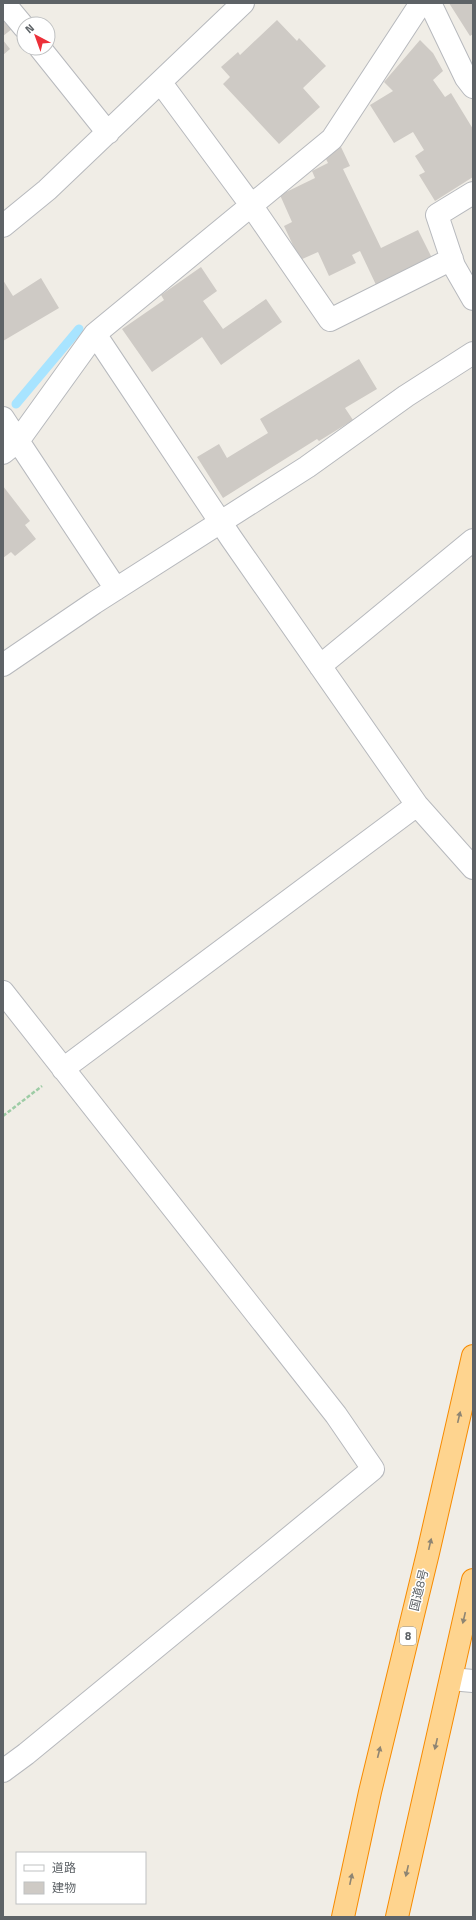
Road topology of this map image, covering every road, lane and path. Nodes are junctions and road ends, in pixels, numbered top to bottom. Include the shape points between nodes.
1 (4, 3) edge
2 (243, 3) edge
3 (421, 3) edge
4 (430, 3) edge
5 (16, 18) edge
6 (46, 56) edge
7 (161, 83) junction
8 (473, 87) edge
9 (108, 133) junction
10 (473, 193) edge
11 (251, 205) junction
12 (3, 226) edge
13 (452, 259) junction
14 (473, 299) edge
15 (95, 334) junction
16 (473, 353) edge
17 (3, 418) edge
18 (11, 447) edge
19 (221, 523) junction
20 (473, 540) edge
21 (116, 589) junction
22 (3, 665) edge
23 (320, 666) junction
24 (417, 805) junction
25 (473, 868) edge
26 (3, 992) edge
27 (63, 1069) junction
28 (3, 1116) edge
29 (473, 1356) edge
30 (473, 1580) edge
31 (451, 1679) junction
32 (473, 1681) edge
33 (3, 1771) edge
34 (343, 1917) edge
35 (397, 1917) edge

1 - 5 street
2 - 7 street
3 - 11 street via 332,139
4 - 8 street via 466,78
6 - 9 street
7 - 9 street
7 - 11 street
9 - 12 street via 47,190
10 - 13 street via 437,215
11 - 13 street via 330,320
11 - 15 street
13 - 14 street
15 - 18 street
15 - 19 street
16 - 19 street
17 - 18 street
18 - 21 street
19 - 21 street
19 - 23 street
20 - 23 street
21 - 22 street
23 - 24 street
24 - 25 street
24 - 27 street
26 - 27 street
27 - 28 path
27 - 33 street via 336,1416 373,1469
34 -> 29 highway, 国道8号 / 8
30 -> 31 highway
31 - 32 street
31 -> 35 highway

